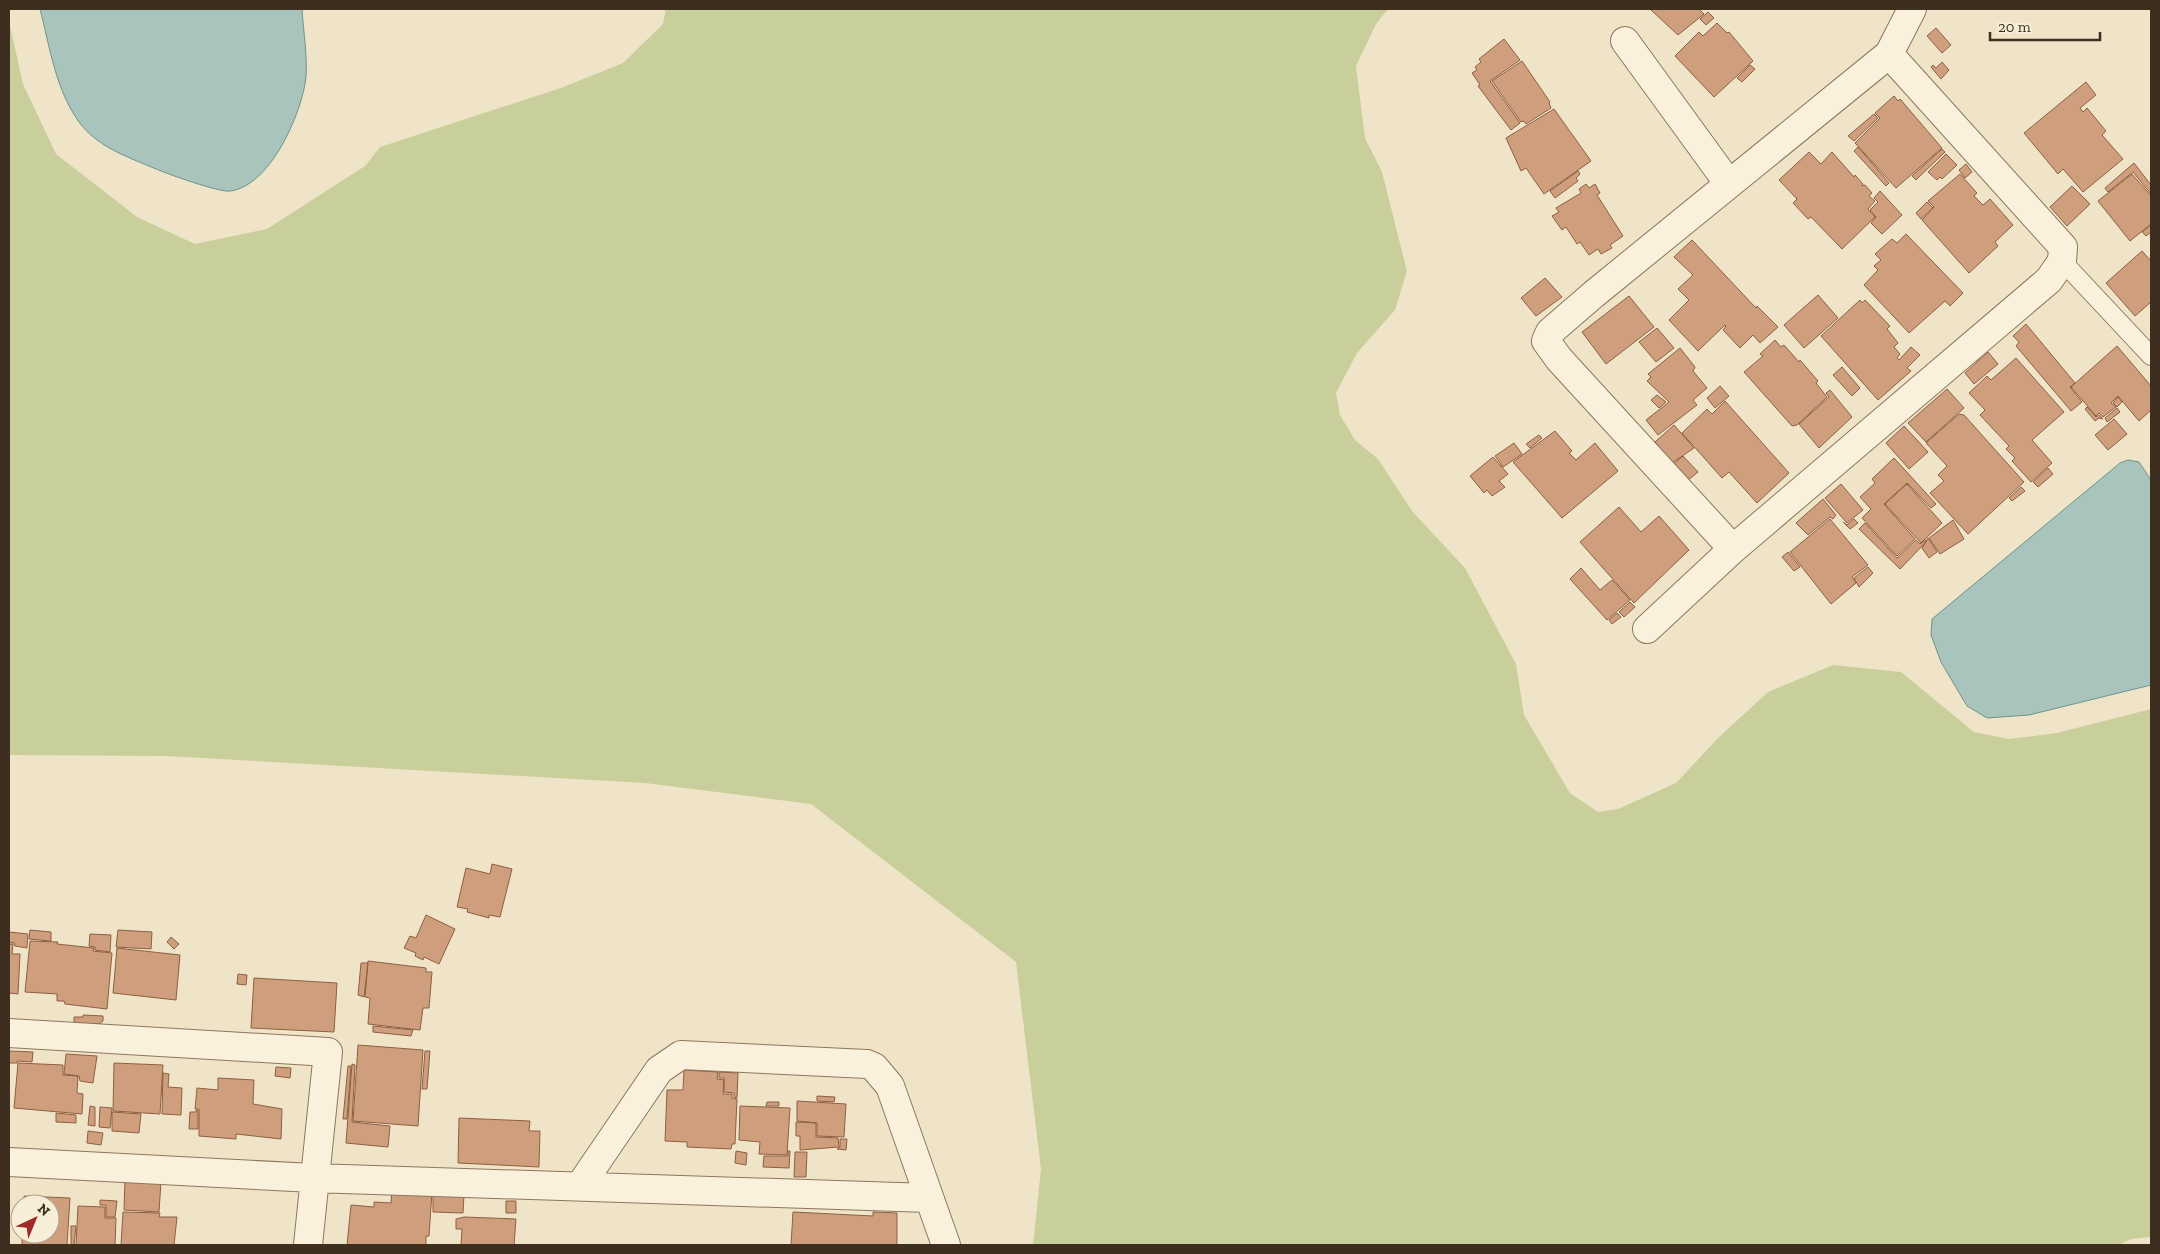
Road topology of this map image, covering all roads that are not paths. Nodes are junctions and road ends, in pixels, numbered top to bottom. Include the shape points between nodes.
1 (1912, 9) edge
2 (1625, 41) dead end
3 (1890, 54) junction
4 (1729, 184) junction
5 (2062, 261) junction
6 (2151, 356) edge
7 (1733, 549) junction
8 (1647, 629) dead end
9 (9, 1032) edge
10 (9, 1162) edge
11 (313, 1178) junction
12 (580, 1186) junction
13 (929, 1198) junction
14 (308, 1245) edge
15 (946, 1245) edge

1 - 3 street
2 - 4 street
3 - 4 street
3 - 5 street via 2063,247
4 - 7 street via 1558,325 1546,341
5 - 6 lane
5 - 7 street via 2049,280
7 - 8 street
9 - 11 street via 328,1052
10 - 11 street
11 - 12 street
11 - 14 street
12 - 13 street
12 - 13 street via 659,1070 680,1055 867,1064 874,1067 890,1086
13 - 15 street

